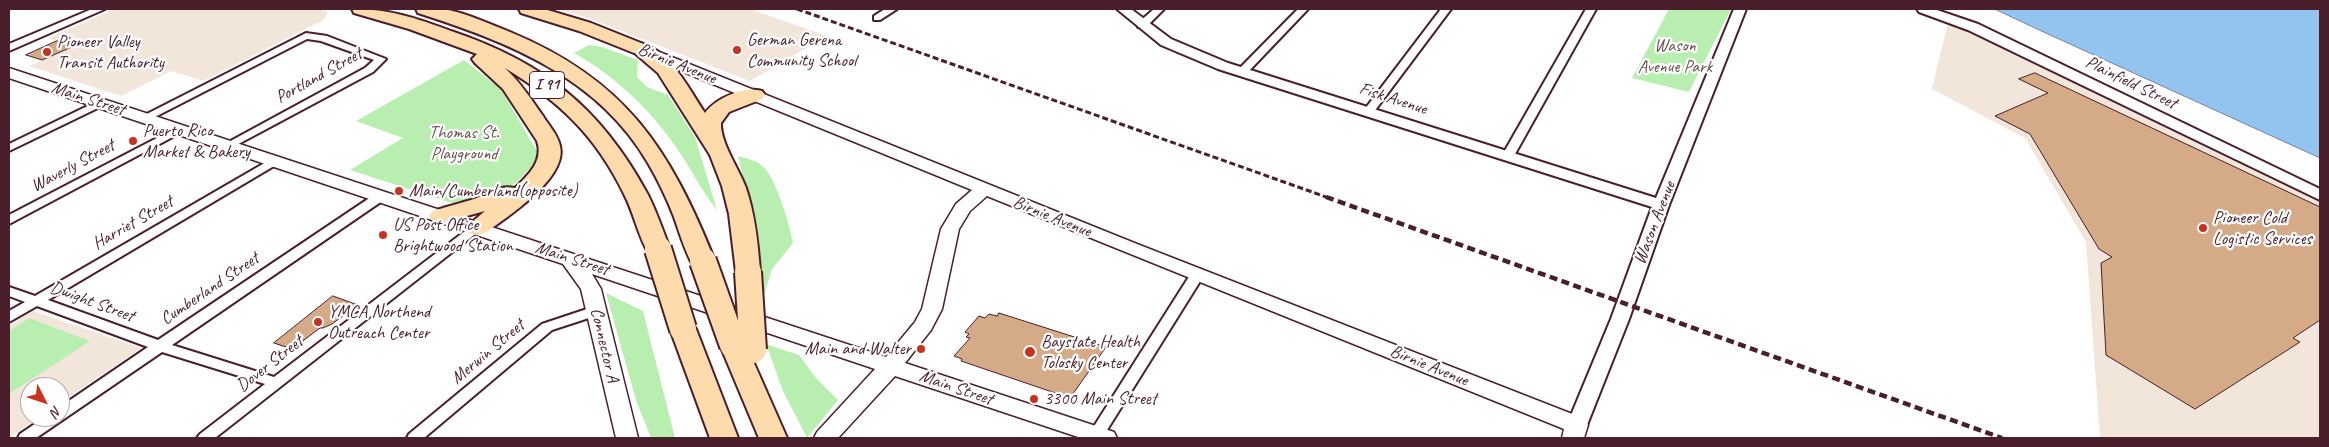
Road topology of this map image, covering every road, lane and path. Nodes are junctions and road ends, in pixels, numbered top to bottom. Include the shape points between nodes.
1 (100, 9) edge
2 (361, 9) edge
3 (425, 9) edge
4 (527, 9) edge
5 (892, 9) edge
6 (1123, 9) edge
7 (1159, 9) edge
8 (1303, 9) edge
9 (1446, 9) edge
10 (1591, 9) edge
11 (1740, 9) edge
12 (1924, 9) edge
13 (876, 18) dead end
14 (1142, 25) junction
15 (445, 34) junction
16 (9, 48) edge
17 (640, 49) junction
18 (1242, 72) junction
19 (10, 74) edge
20 (755, 95) junction
21 (100, 103) junction
22 (1369, 112) junction
23 (145, 118) junction
24 (180, 129) junction
25 (229, 146) junction
26 (9, 148) edge
27 (1508, 154) junction
28 (275, 161) junction
29 (725, 163) junction
30 (538, 177) junction
31 (984, 189) junction
32 (2320, 195) edge
33 (381, 196) junction
34 (1661, 204) junction
35 (441, 216) junction
36 (9, 220) edge
37 (477, 228) junction
38 (568, 258) junction
39 (1197, 275) junction
40 (9, 291) edge
41 (36, 301) junction
42 (596, 312) junction
43 (9, 317) edge
44 (159, 346) junction
45 (743, 347) junction
46 (891, 366) junction
47 (277, 383) junction
48 (70, 407) edge
49 (41, 427) edge
50 (768, 428) edge
51 (1575, 432) edge
52 (622, 436) edge
53 (1101, 437) edge
54 (25, 438) edge
55 (205, 438) edge
56 (414, 438) edge
57 (724, 438) edge
58 (824, 438) edge

1 - 16 street
2 - 15 highway, I 91
3 - 45 highway, I 91, bridge via 485,28 536,50 578,74 613,102 642,136 663,168
4 - 17 main road, Birnie Avenue
5 - 13 street
6 - 14 street, Fisk Avenue
7 - 14 street
8 - 18 street
9 - 22 street
10 - 27 street
11 - 34 street, Wason Avenue
12 - 32 street, Plainfield Street via 1973,27
14 - 18 street, Fisk Avenue via 1182,50
15 - 30 highway via 494,67 521,97 548,140 550,149 548,163
15 - 57 highway, I 91, bridge via 521,68 550,87 584,115 624,168 645,211 683,329
17 - 20 main road, Birnie Avenue
17 - 29 highway via 669,74
18 - 22 street, Fisk Avenue
19 - 21 main road, Main Street
20 - 29 highway via 725,106 711,120 712,134
20 - 31 main road, Birnie Avenue
21 - 23 main road, Main Street
21 - 26 street
22 - 27 street, Fisk Avenue
23 - 24 main road, Main Street
23 - 25 street, Portland Street via 306,36 323,38 382,59 368,70
24 - 25 main road, Main Street
24 - 36 street, Waverly Street
25 - 28 main road, Main Street
27 - 34 street, Fisk Avenue
28 - 33 main road, Main Street
28 - 41 street, Harriet Street
29 - 45 highway, bridge via 743,221 748,272
30 - 35 highway via 497,199
30 - 37 highway
31 - 39 main road, Birnie Avenue
31 - 46 main road via 963,208 952,225 929,317
33 - 35 main road, Main Street
33 - 44 street, Cumberland Street
34 - 51 street, Wason Avenue
35 - 37 main road, Main Street
37 - 38 main road, Main Street
37 - 47 street, Dover Street
38 - 42 main road, Connector A via 588,284
38 - 46 main road, Main Street
39 - 51 main road, Birnie Avenue
39 - 53 street
40 - 41 street, Dwight Street
41 - 43 street, Harriet Street
41 - 44 street, Dwight Street
42 - 52 main road, Connector A
42 - 56 street, Merwin Street via 547,327
44 - 47 street, Dwight Street
44 - 48 street, Cumberland Street
45 - 50 highway
46 - 53 main road, Main Street
46 - 58 main road
47 - 55 street, Dover Street
49 - 54 street

